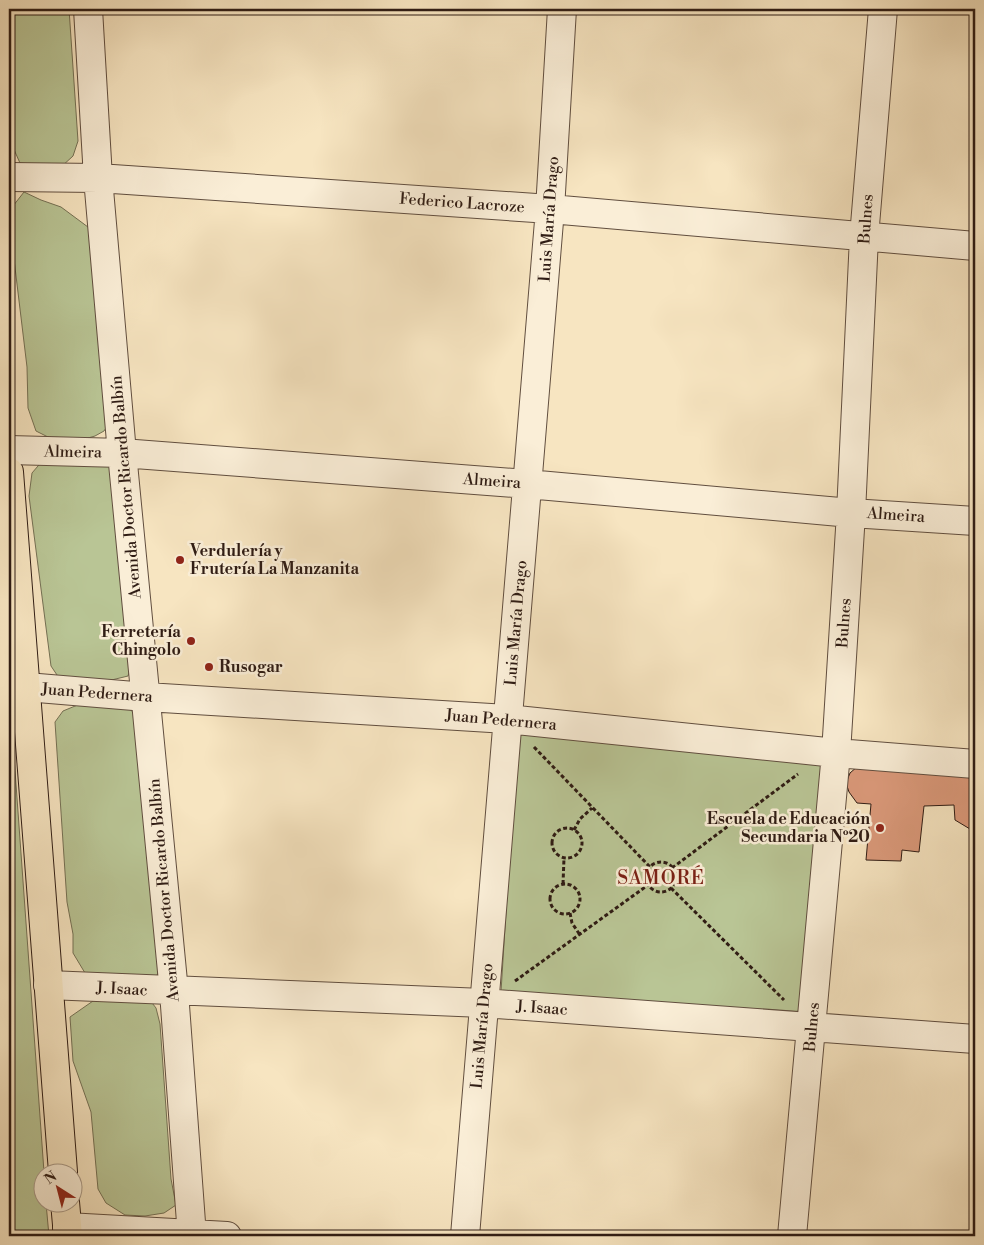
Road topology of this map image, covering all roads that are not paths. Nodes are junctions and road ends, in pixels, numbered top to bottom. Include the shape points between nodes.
1 (88, 9) edge
2 (562, 9) edge
3 (882, 9) edge
4 (9, 177) edge
5 (98, 178) junction
6 (550, 209) junction
7 (864, 238) junction
8 (975, 246) edge
9 (9, 450) edge
10 (122, 453) junction
11 (9, 472) edge
12 (527, 484) junction
13 (851, 513) junction
14 (975, 521) edge
15 (26, 687) junction
16 (146, 697) junction
17 (508, 720) junction
18 (832, 753) junction
19 (975, 764) edge
20 (48, 985) junction
21 (174, 992) junction
22 (483, 1003) junction
23 (812, 1027) junction
24 (975, 1039) edge
25 (62, 1162) edge
26 (67, 1222) edge
27 (192, 1235) edge
28 (228, 1236) edge
29 (465, 1236) edge
30 (792, 1236) edge

1 - 5 street, Avenida Doctor Ricardo Balbín
2 - 6 street, Luis María Drago
3 - 7 street, Bulnes
4 - 5 street, Federico Lacroze
5 - 6 street, Federico Lacroze
5 - 10 street, Avenida Doctor Ricardo Balbín
6 - 7 street, Federico Lacroze
6 - 12 street, Luis María Drago
7 - 8 street, Federico Lacroze
7 - 13 street, Bulnes
9 - 10 street, Almeira
10 - 12 street, Almeira
10 - 16 street, Avenida Doctor Ricardo Balbín
11 - 15 main road
12 - 13 street, Almeira
12 - 17 street, Luis María Drago
13 - 14 street, Almeira
13 - 18 street, Bulnes
15 - 16 street, Juan Pedernera
15 - 20 main road
16 - 17 street, Juan Pedernera
16 - 21 street, Avenida Doctor Ricardo Balbín
17 - 18 street, Juan Pedernera
17 - 22 street, Luis María Drago
18 - 19 street, Juan Pedernera
18 - 23 street, Bulnes
20 - 21 street, J. Isaac
20 - 25 main road
21 - 22 street, J. Isaac
21 - 27 street, Avenida Doctor Ricardo Balbín
22 - 23 street, J. Isaac
22 - 29 street, Luis María Drago
23 - 24 street, J. Isaac
23 - 30 street, Bulnes
26 - 27 street
27 - 28 street

